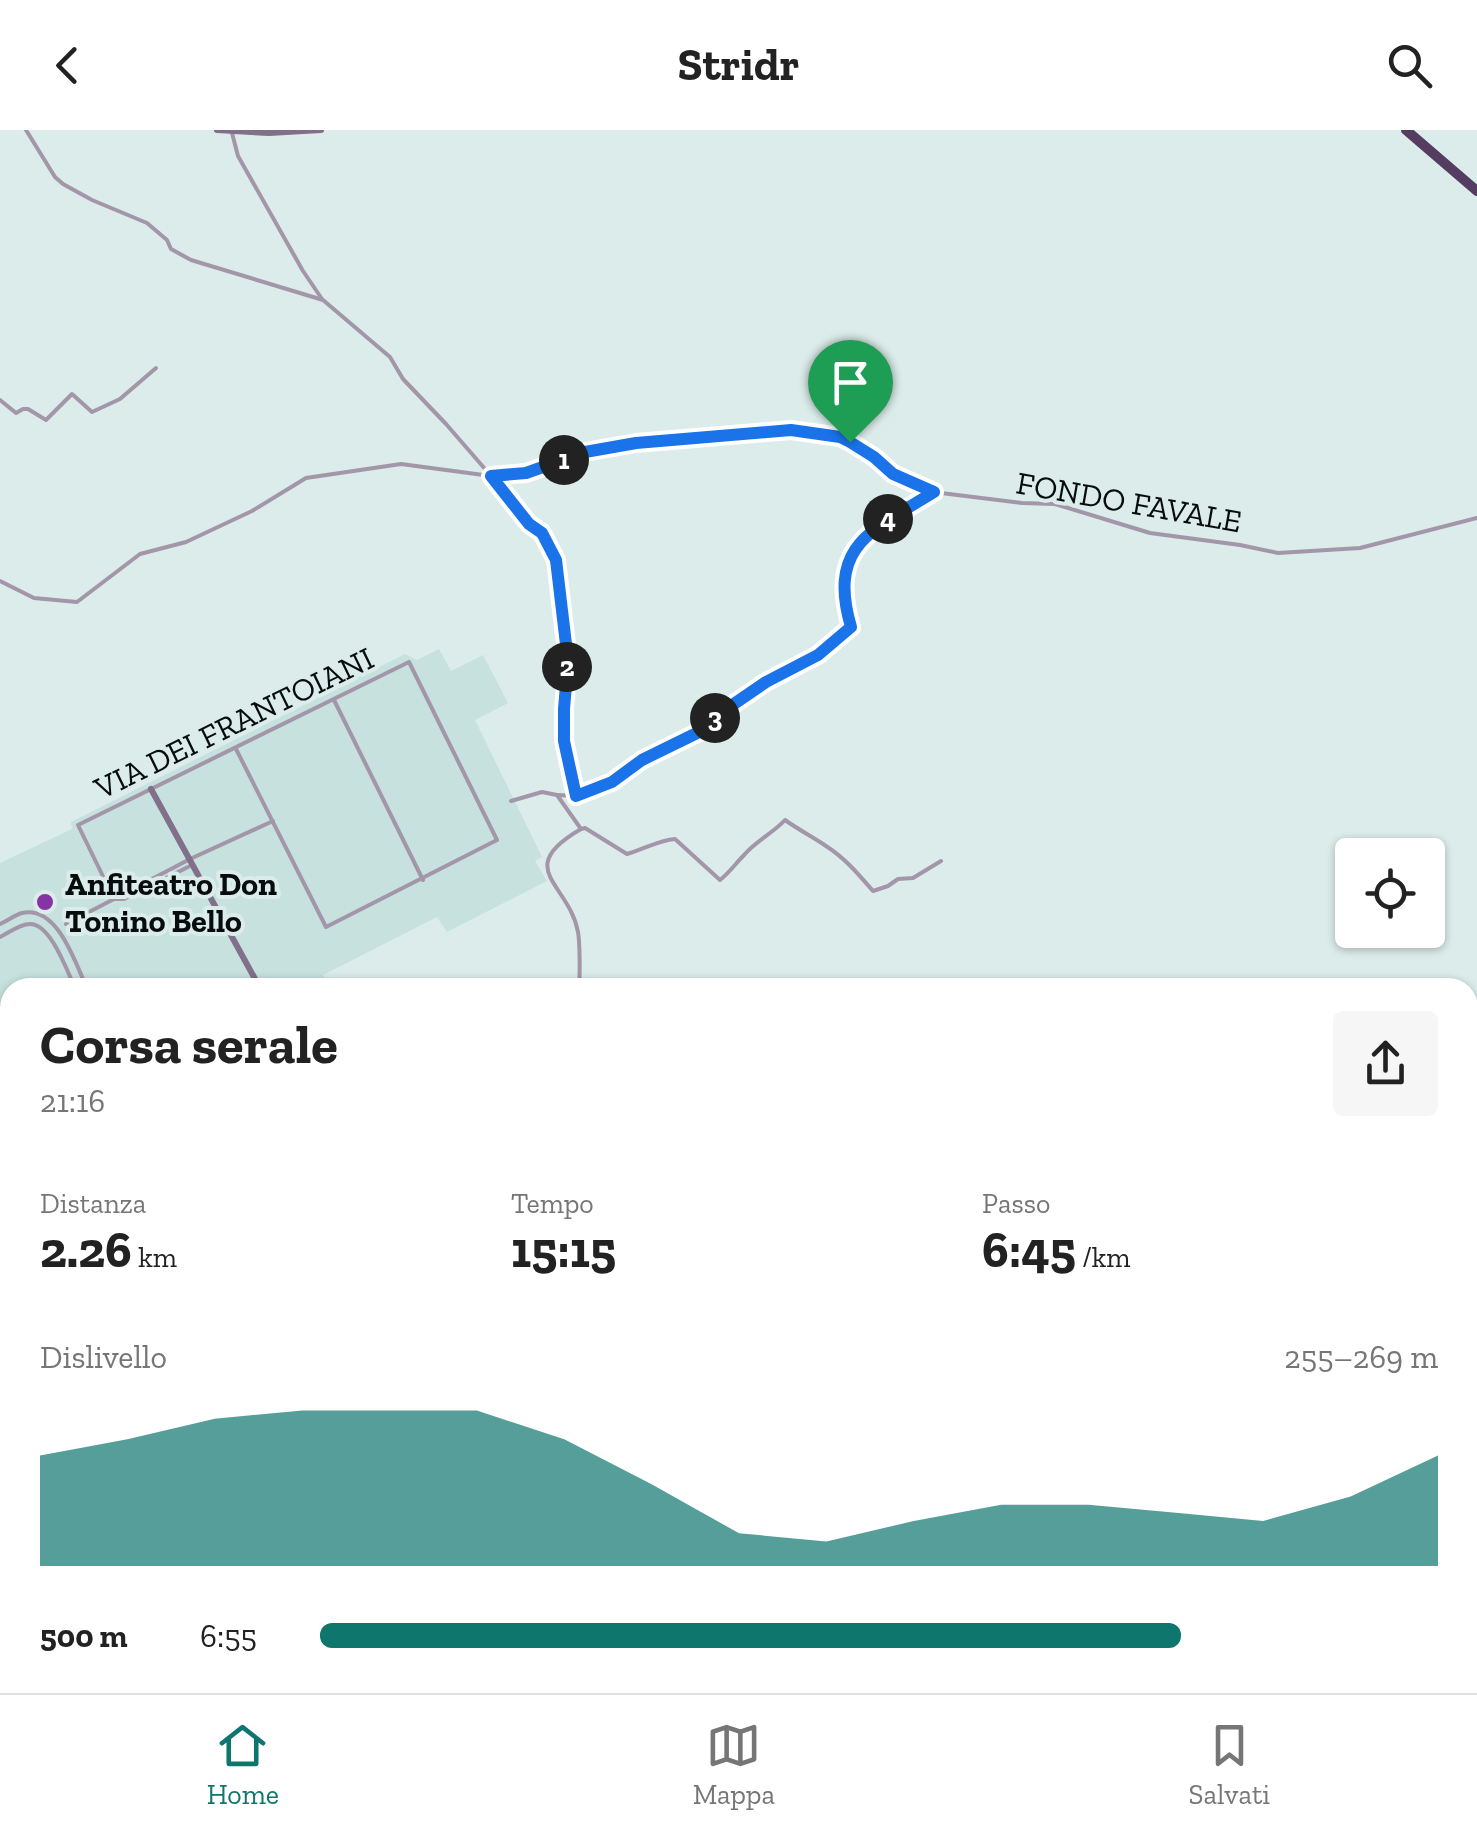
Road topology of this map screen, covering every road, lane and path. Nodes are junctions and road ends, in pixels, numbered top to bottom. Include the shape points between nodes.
1 (26, 130) edge
2 (217, 130) edge
3 (321, 130) edge
4 (1406, 130) edge
5 (1415, 130) edge
6 (232, 132) junction
7 (1477, 188) edge
8 (323, 300) junction
9 (156, 368) dead end
10 (0, 400) edge
11 (491, 476) junction
12 (934, 492) junction
13 (1477, 518) edge
14 (0, 581) edge
15 (334, 700) junction
16 (236, 749) junction
17 (151, 789) junction
18 (557, 795) junction
19 (576, 796) junction
20 (511, 802) dead end
21 (273, 822) junction
22 (582, 829) junction
23 (941, 861) dead end
24 (191, 862) junction
25 (423, 880) junction
26 (114, 899) junction
27 (0, 924) edge
28 (66, 924) dead end
29 (0, 937) edge
30 (70, 978) edge
31 (82, 978) edge
32 (255, 978) edge
33 (580, 978) edge

1 - 8 street via 54,177 147,224 191,260
2 - 6 street
3 - 6 street
4 - 7 highway
5 - 7 highway
6 - 8 street via 238,156
8 - 11 street via 390,357 402,379
9 - 10 street via 92,412 72,394 46,420 28,409 16,413
11 - 12 street, FONDO FAVALE via 636,443 791,430 840,437 893,474
11 - 14 street, FONDO FAVALE via 401,464 306,478 186,542 140,554 78,602 34,598
11 - 19 street via 542,533 556,560 568,661 564,741
12 - 13 street, FONDO FAVALE via 1056,504 1150,533 1278,553 1360,548
12 - 19 street via 872,528 846,565 851,627 697,733
15 - 16 street, VIA DEI FRANTOIANI
15 - 25 street
15 - 25 street, VIA DEI FRANTOIANI via 409,662 497,840
16 - 17 street, VIA DEI FRANTOIANI
16 - 21 street
17 - 24 street
17 - 26 street, VIA DEI FRANTOIANI via 78,825
18 - 19 street
18 - 20 street via 542,792
18 - 22 street
21 - 24 street
21 - 25 street via 326,927
22 - 23 street via 627,854 674,838 720,880 785,820 826,845 873,890 914,878
22 - 33 street via 558,843 548,864 578,933
24 - 26 street
24 - 32 street
26 - 28 street
27 - 31 street via 20,914 48,919
29 - 30 street via 29,924 42,928

